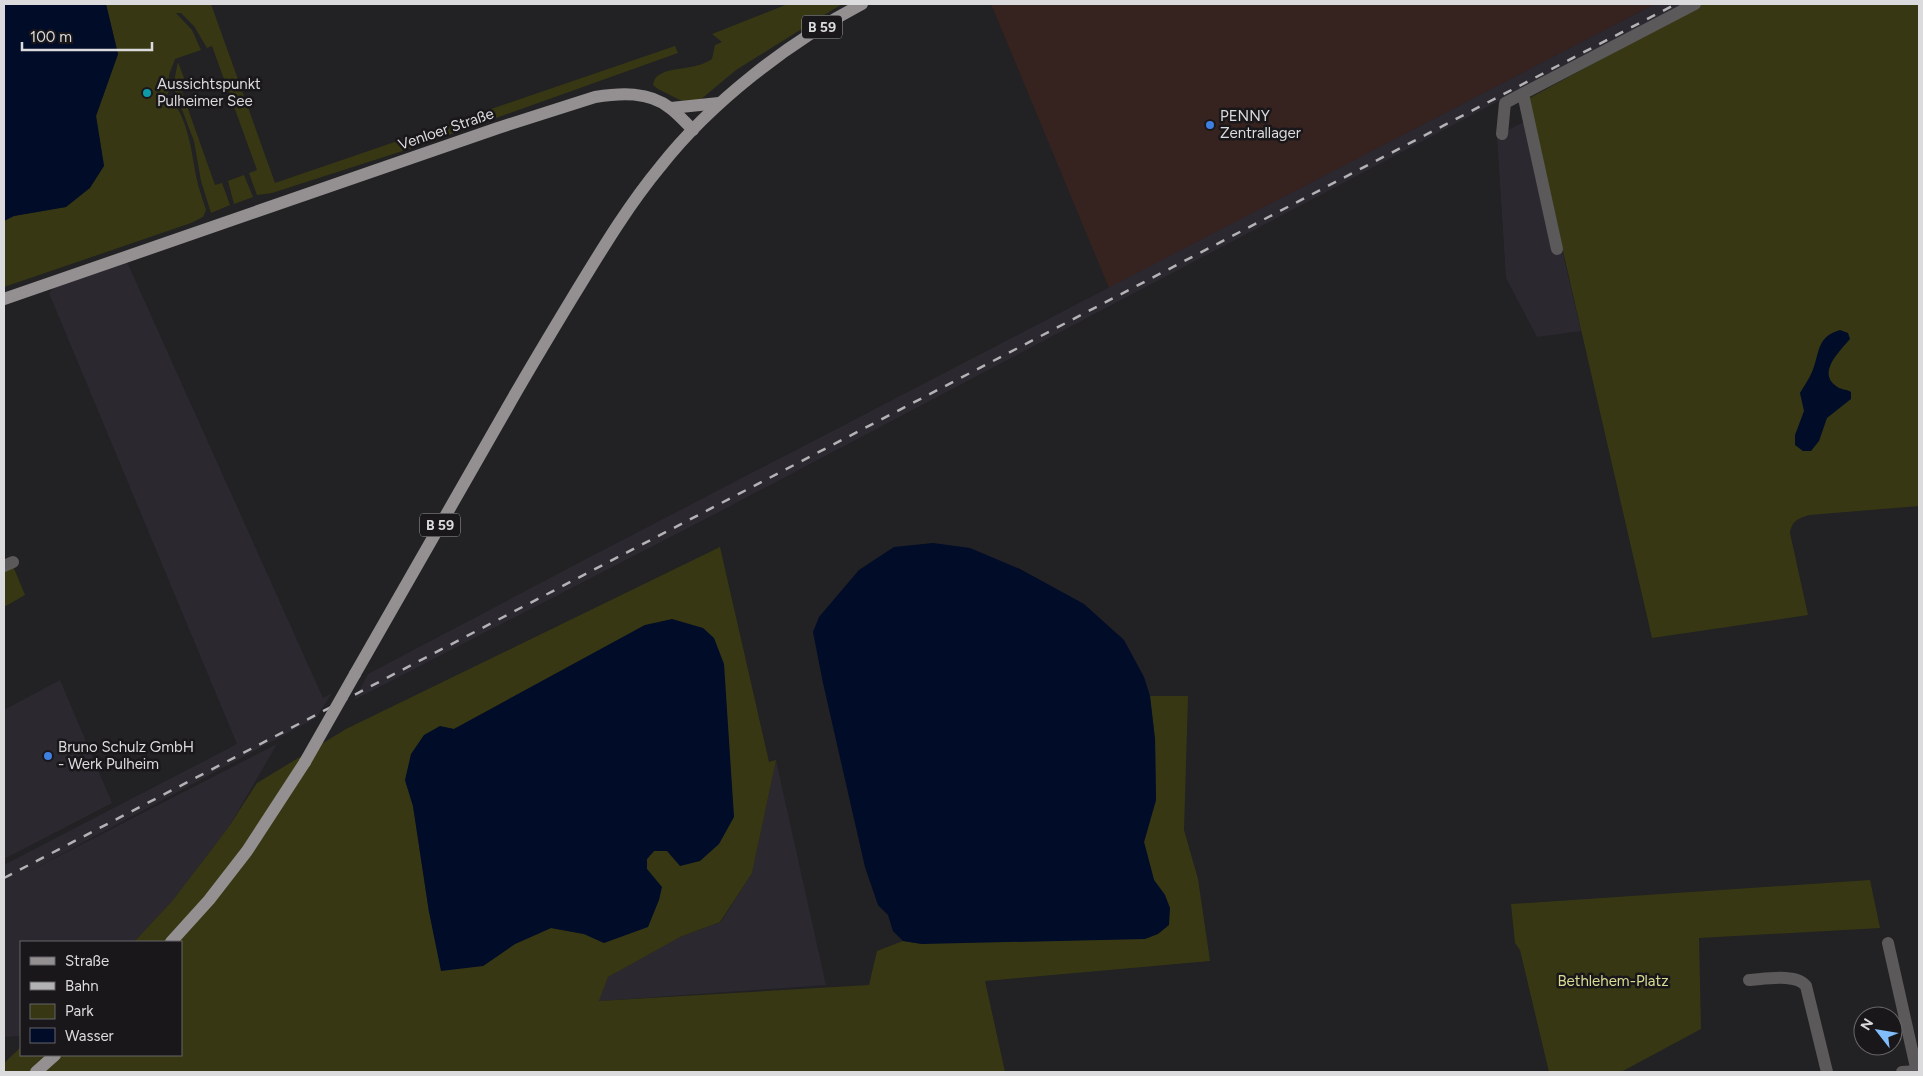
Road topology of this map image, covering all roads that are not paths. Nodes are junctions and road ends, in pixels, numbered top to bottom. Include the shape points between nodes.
1 (862, 4) edge
2 (1695, 4) edge
3 (1523, 94) junction
4 (719, 104) junction
5 (671, 108) junction
6 (693, 130) junction
7 (1502, 134) dead end
8 (1558, 249) dead end
9 (4, 299) edge
10 (172, 941) edge
11 (1888, 942) dead end
12 (1749, 980) dead end
13 (54, 1056) edge
14 (36, 1072) edge
15 (1826, 1072) edge
16 (1902, 1072) edge
17 (1917, 1072) edge

1 - 4 main road, B 59 via 783,53
2 - 3 street
3 - 7 street via 1505,103
3 - 8 street
4 - 5 main road
4 - 6 main road, B 59
5 - 6 main road, Venloer Straße
5 - 9 main road, Venloer Straße via 642,95 608,95 569,104
6 - 10 main road, B 59, bridge via 660,167 614,230 525,377 306,762 247,851
11 - 17 street
12 - 15 street via 1795,978 1804,982
13 - 14 main road
16 - 17 street

